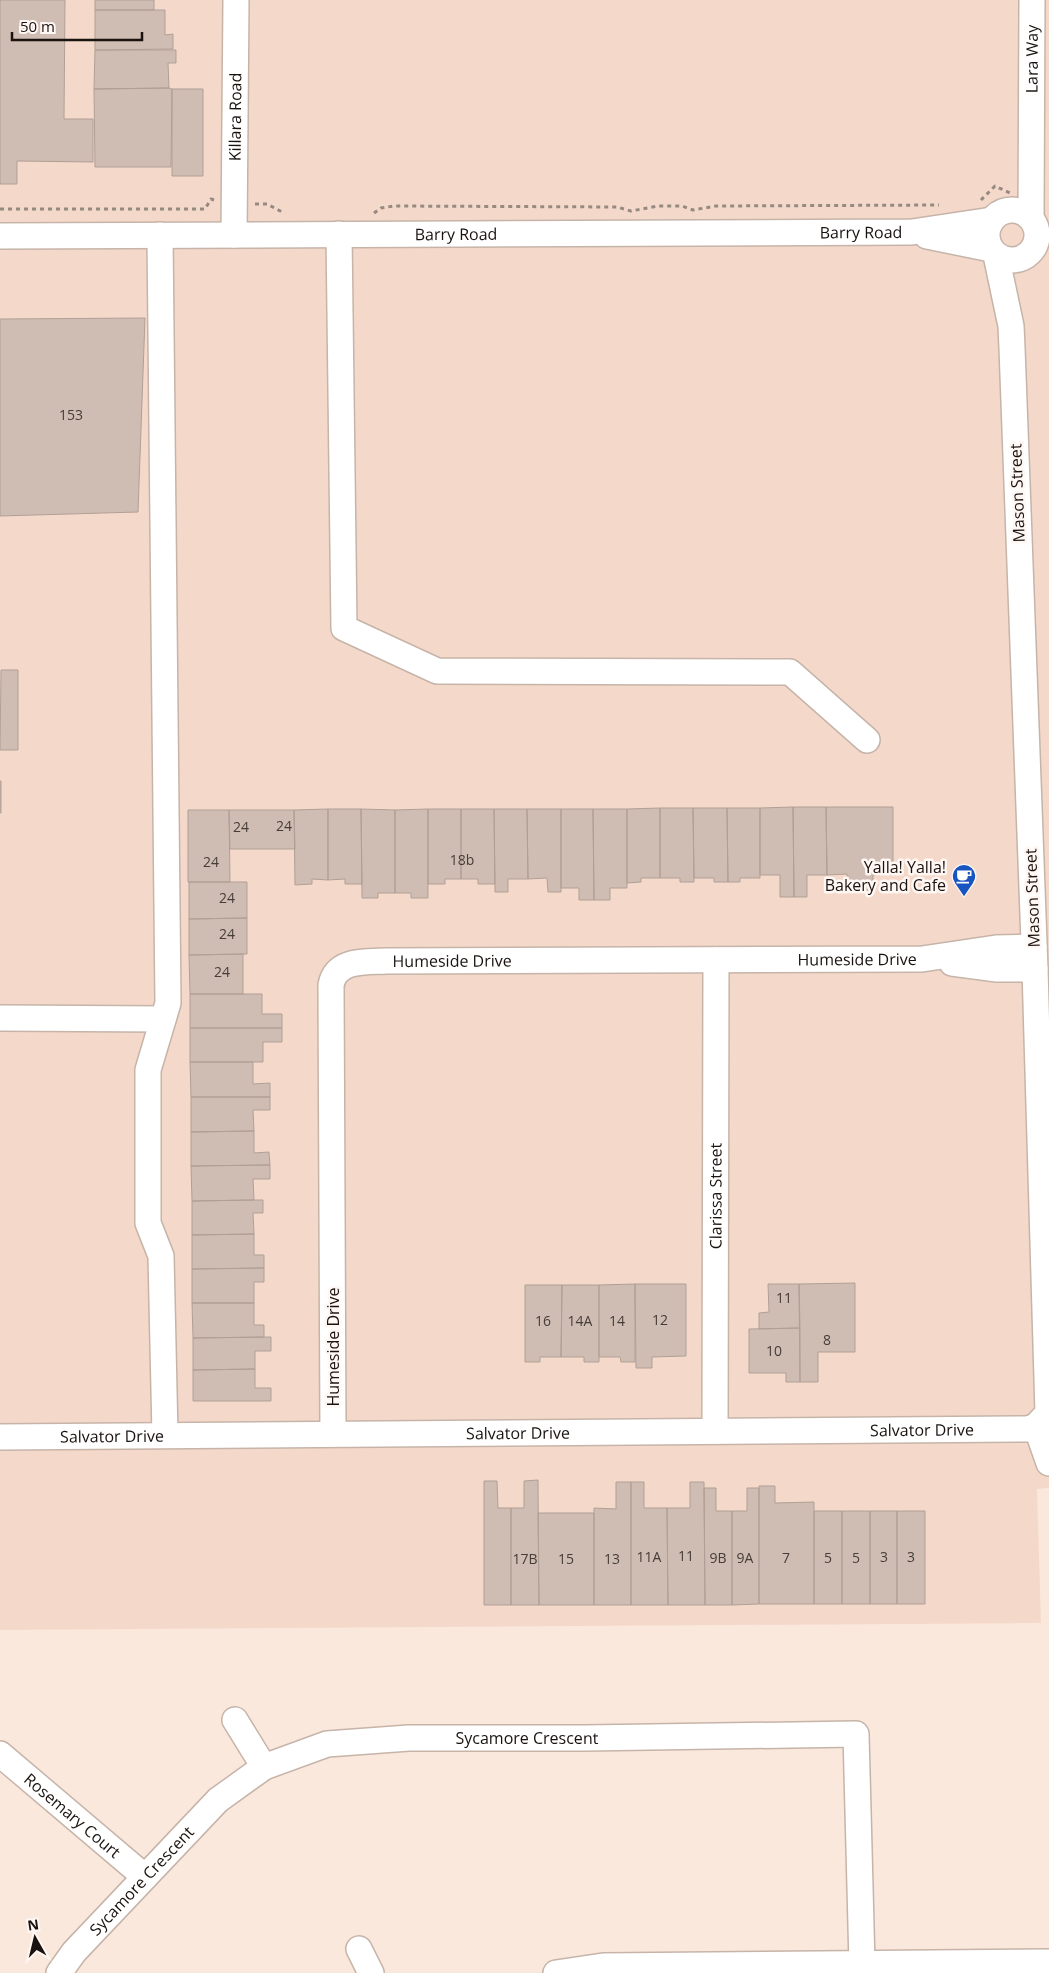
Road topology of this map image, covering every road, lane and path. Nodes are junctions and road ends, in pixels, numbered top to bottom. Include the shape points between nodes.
1 (236, 0) edge
2 (1032, 0) edge
3 (1030, 118) junction
4 (234, 204) junction
5 (944, 205) dead end
6 (995, 207) junction
7 (0, 209) edge
8 (291, 213) dead end
9 (366, 215) dead end
10 (1038, 221) edge
11 (912, 232) junction
12 (339, 234) junction
13 (160, 235) junction
14 (234, 235) junction
15 (0, 236) edge
16 (1036, 251) edge
17 (994, 252) junction
18 (1011, 326) junction
19 (867, 740) dead end
20 (1034, 958) junction
21 (716, 960) junction
22 (0, 1018) edge
23 (163, 1019) junction
24 (1036, 1426) junction
25 (715, 1431) junction
26 (333, 1434) junction
27 (165, 1435) junction
28 (0, 1437) edge
29 (1049, 1463) edge
30 (235, 1720) dead end
31 (0, 1754) edge
32 (264, 1767) junction
33 (145, 1877) junction
34 (359, 1949) dead end
35 (1049, 1962) edge
36 (862, 1964) junction
37 (687, 1969) edge
38 (59, 1973) edge
39 (371, 1973) edge
40 (556, 1973) edge

1 - 4 street, Killara Road
2 - 3 street, Lara Way
3 - 6 street via 1021,167
3 - 10 street
4 - 7 path via 211,199 205,209
4 - 8 path via 267,204 282,213
4 - 14 street, Killara Road
5 - 9 path via 716,206 693,210 682,206 658,206 631,211 617,207 394,206
6 - 6 path via 984,199 995,186
6 - 10 street via 1019,210
6 - 11 street, Barry Road
6 - 17 street via 987,234
10 - 16 street
11 - 12 street, Barry Road
11 - 17 street, Barry Road
12 - 14 street, Barry Road
12 - 19 street via 344,628 437,671 790,672
13 - 14 street, Barry Road
13 - 15 street, Barry Road
13 - 23 street via 168,1003
16 - 17 street via 1011,260
16 - 18 street, Mason Street via 1015,290
17 - 18 street, Mason Street
18 - 20 street, Mason Street
20 - 21 street, Humeside Drive via 996,969 922,959
20 - 24 street, Mason Street via 1048,1413
21 - 25 street, Clarissa Street
21 - 26 street, Humeside Drive via 359,962 345,966 333,976
22 - 23 street
23 - 27 street via 148,1070 148,1223 161,1256
24 - 25 street, Salvator Drive via 1026,1429
24 - 29 street
25 - 26 street, Salvator Drive
26 - 27 street, Salvator Drive
27 - 28 street, Salvator Drive
30 - 32 street
31 - 33 street, Rosemary Court
32 - 33 street, Sycamore Crescent via 218,1800
32 - 36 street, Sycamore Crescent via 327,1744 409,1738 856,1734
33 - 38 street, Sycamore Crescent via 74,1952
34 - 39 street
35 - 36 street
36 - 37 street
37 - 40 street via 603,1966

